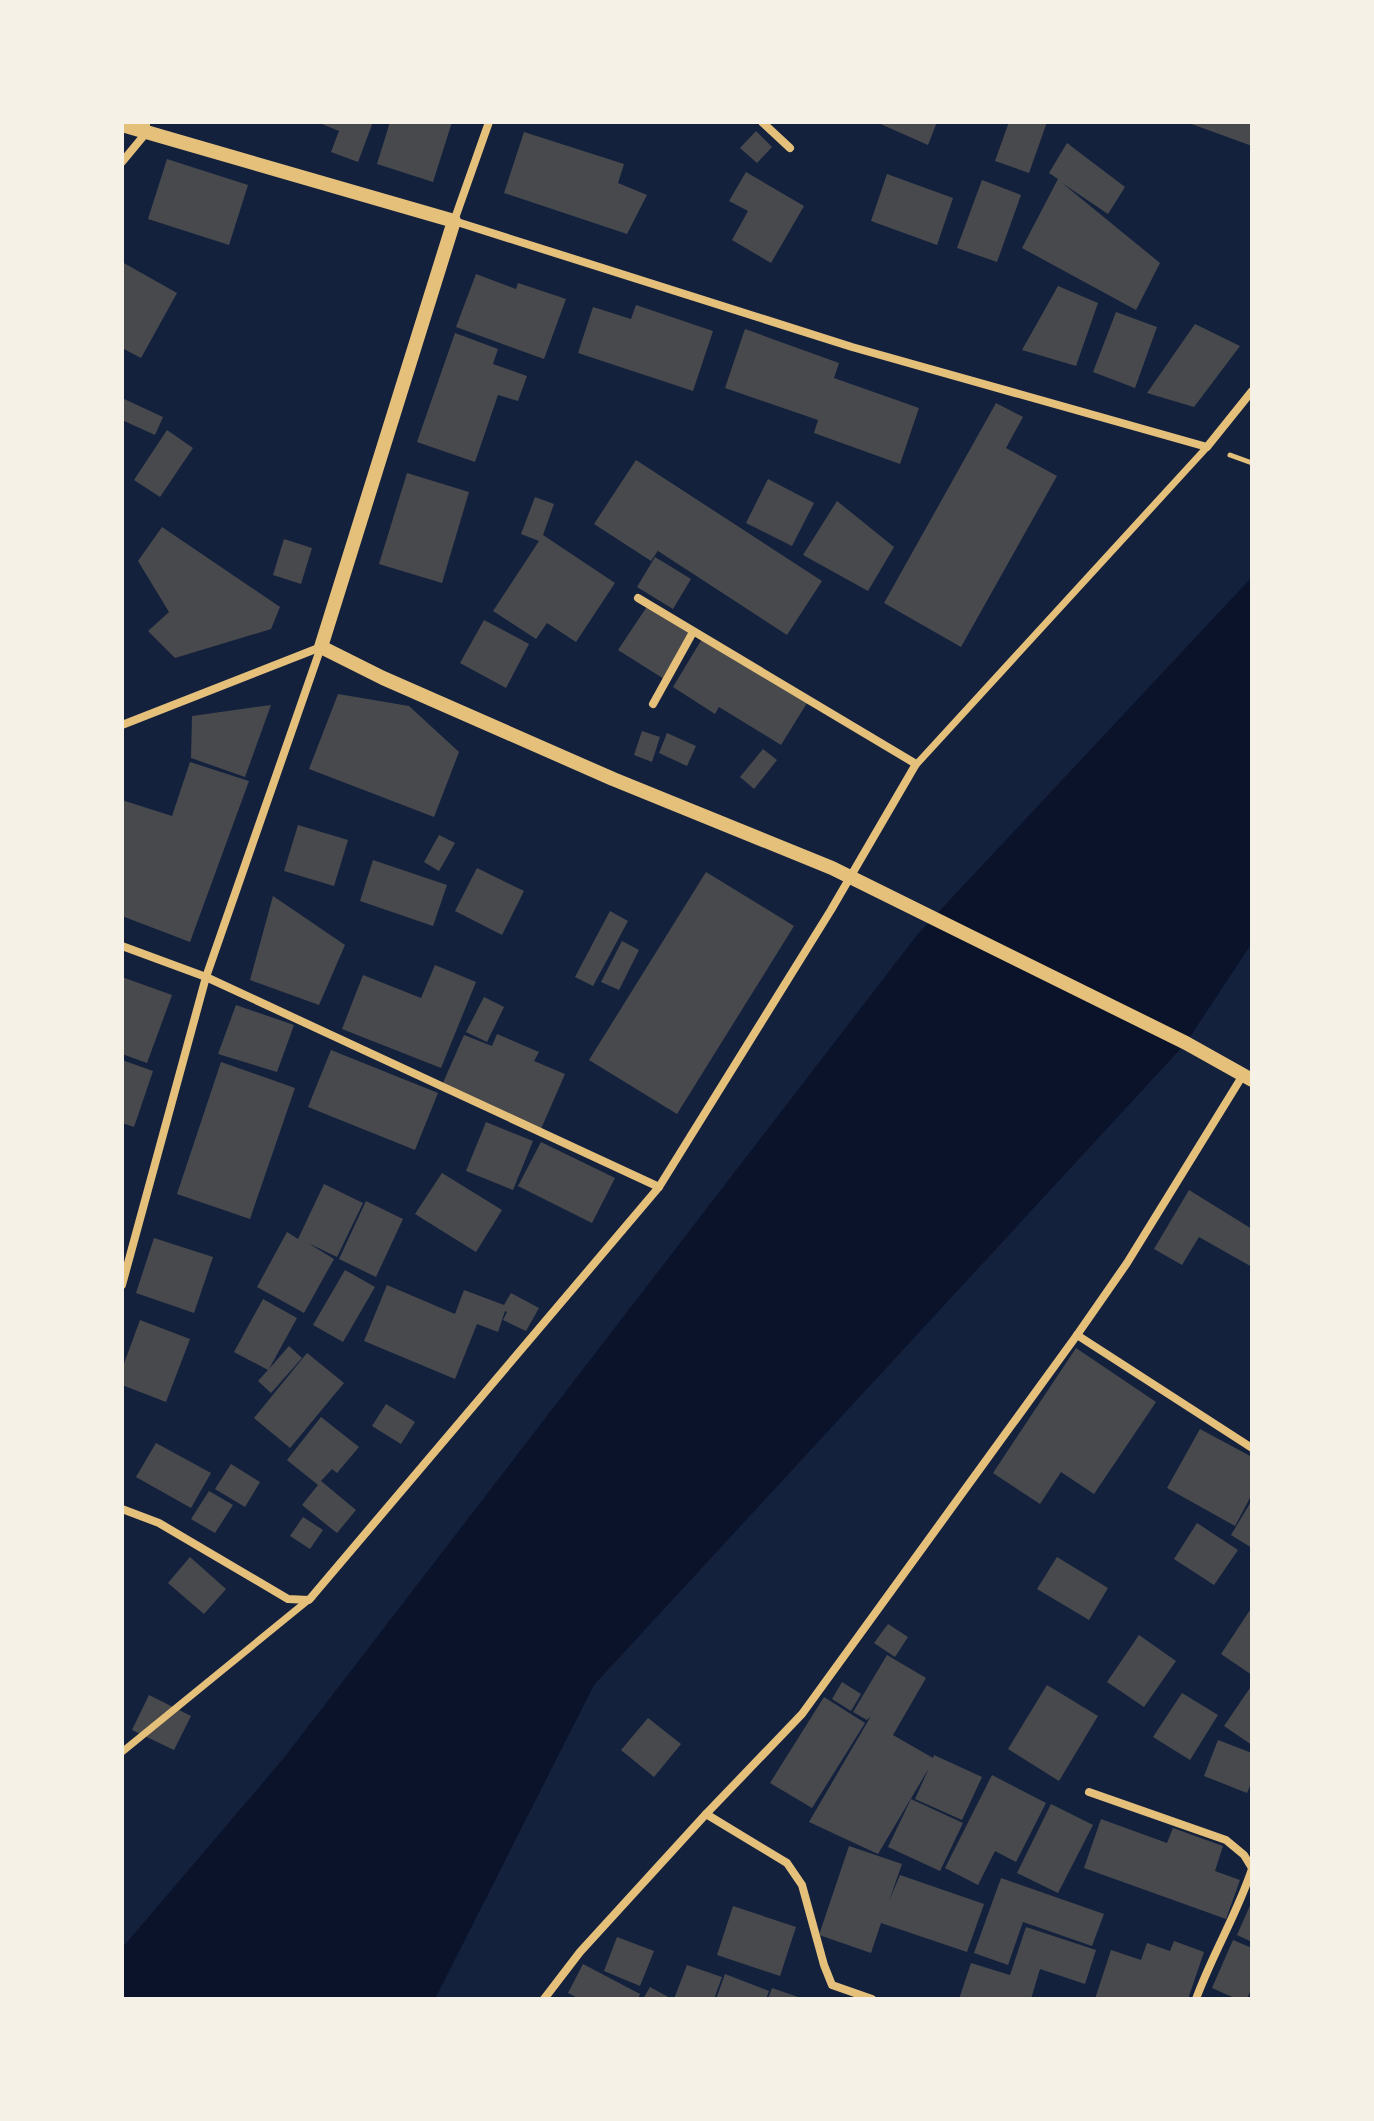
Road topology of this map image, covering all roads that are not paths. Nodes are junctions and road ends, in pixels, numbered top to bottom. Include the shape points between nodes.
1 (489, 122) edge
2 (762, 122) edge
3 (122, 125) edge
4 (146, 127) edge
5 (790, 148) dead end
6 (122, 162) edge
7 (454, 221) junction
8 (1252, 391) edge
9 (1207, 447) junction
10 (638, 598) dead end
11 (693, 632) junction
12 (321, 647) junction
13 (653, 704) dead end
14 (122, 725) edge
15 (916, 764) junction
16 (122, 946) edge
17 (206, 977) junction
18 (1248, 1078) edge
19 (659, 1187) junction
20 (122, 1285) edge
21 (1077, 1335) junction
22 (1252, 1448) edge
23 (122, 1509) edge
24 (309, 1600) junction
25 (122, 1752) edge
26 (1089, 1792) dead end
27 (706, 1814) junction
28 (1252, 1868) edge
29 (544, 1999) edge
30 (872, 1999) edge
31 (1196, 1999) edge

1 - 7 street
2 - 5 street
3 - 4 street
4 - 6 street
4 - 7 street
7 - 9 street via 852,347
7 - 12 street
8 - 9 street
9 - 15 street
10 - 11 street
11 - 13 street
11 - 15 street
12 - 14 street
12 - 17 street
12 - 18 street via 613,779 832,868
15 - 19 street
16 - 17 street
17 - 19 street
17 - 20 street
18 - 21 street
19 - 24 street
21 - 22 street
21 - 27 street via 802,1714
23 - 24 street via 159,1523 288,1599
24 - 25 street
26 - 28 street via 1226,1840
27 - 29 street
27 - 30 street via 787,1863 802,1885 832,1985
28 - 31 street

